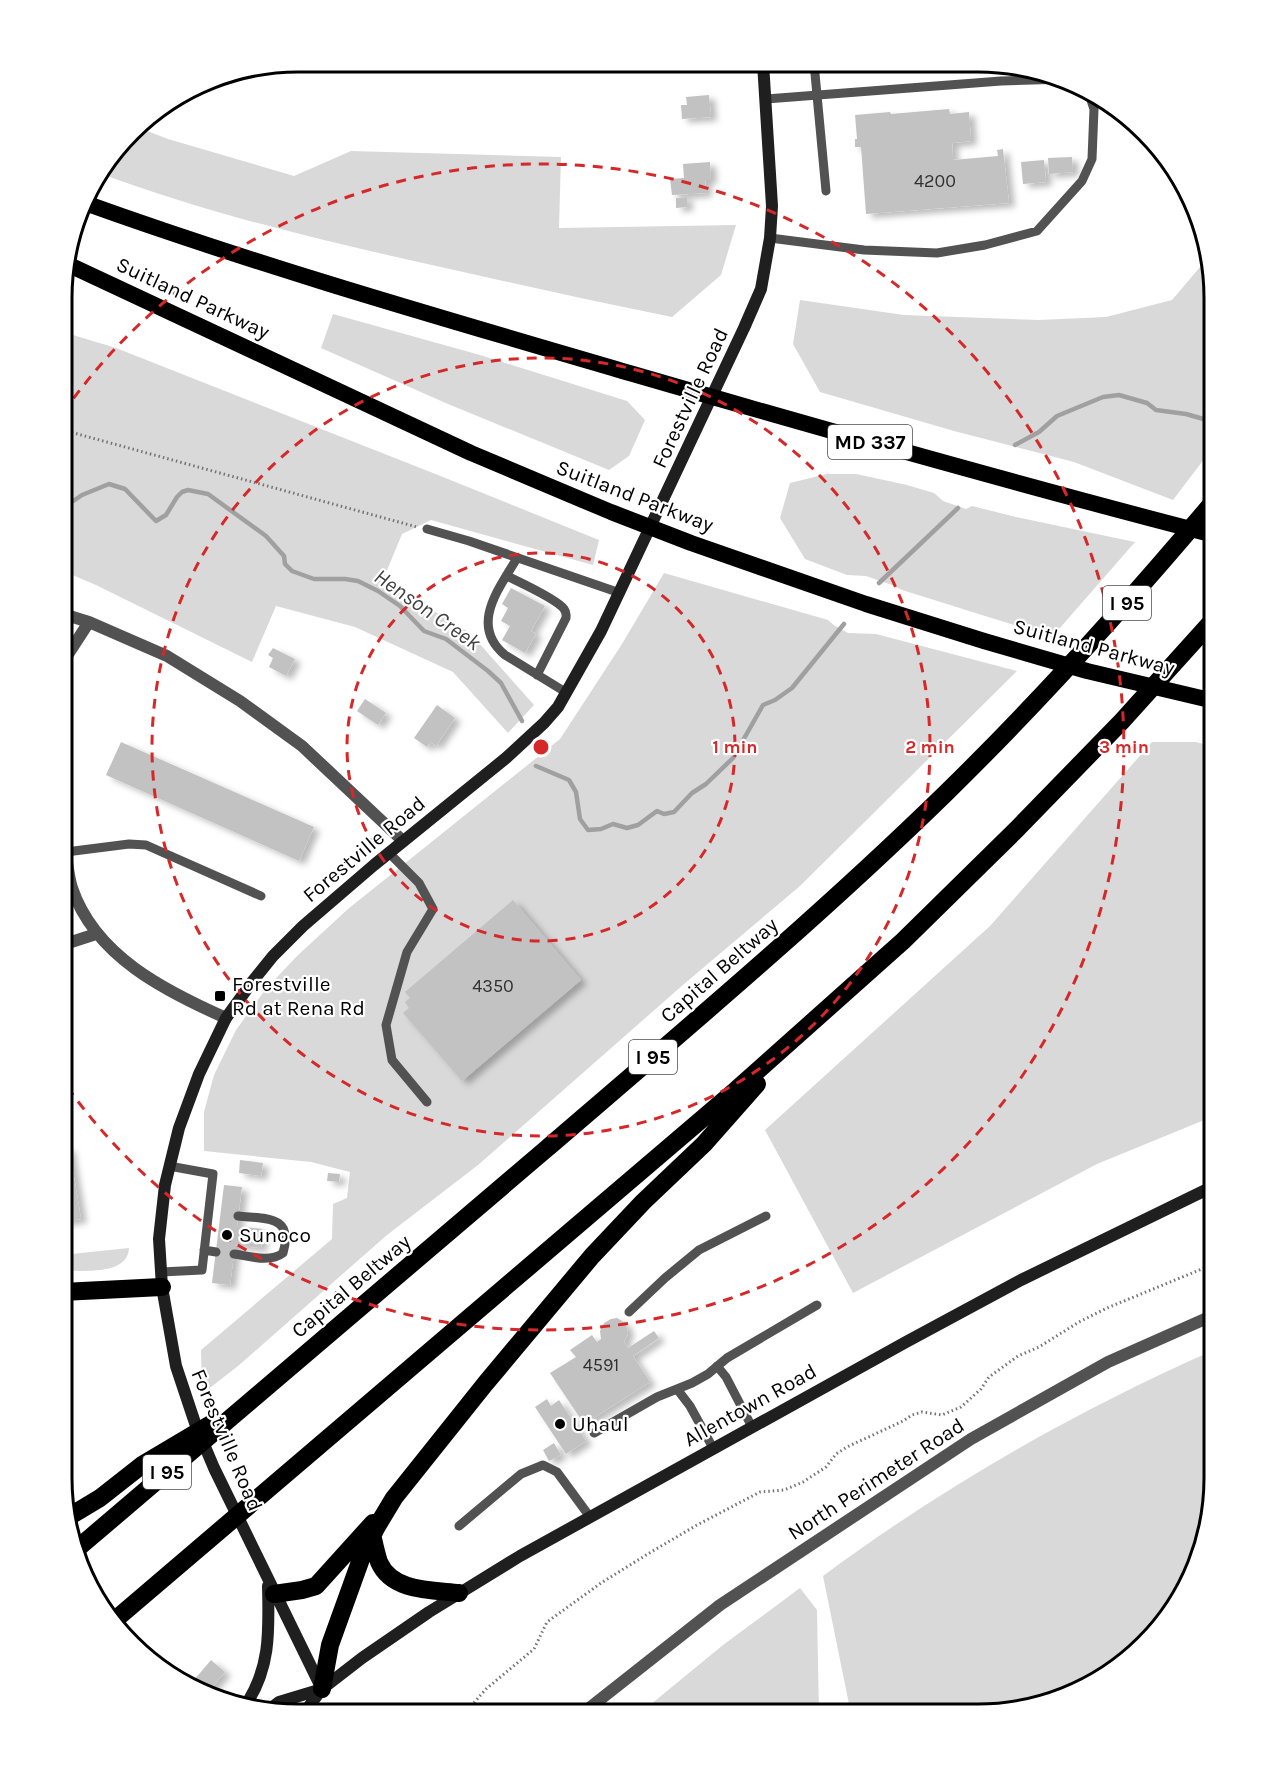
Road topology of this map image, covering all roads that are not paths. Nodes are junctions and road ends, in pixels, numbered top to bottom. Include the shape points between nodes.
1 (764, 72) edge
2 (815, 72) edge
3 (1036, 80) edge
4 (817, 95) junction
5 (766, 99) junction
6 (1092, 103) edge
7 (826, 191) dead end
8 (92, 205) edge
9 (770, 238) junction
10 (74, 267) edge
11 (712, 396) junction
12 (1204, 513) edge
13 (651, 527) junction
14 (427, 530) road end
15 (1204, 532) edge
16 (517, 558) junction
17 (507, 576) junction
18 (620, 593) junction
19 (72, 617) edge
20 (89, 622) junction
21 (1204, 630) edge
22 (72, 648) edge
23 (537, 675) junction
24 (567, 693) junction
25 (1204, 699) edge
26 (403, 841) junction
27 (72, 851) edge
28 (388, 852) junction
29 (72, 887) edge
30 (261, 896) dead end
31 (96, 934) junction
32 (72, 942) edge
33 (226, 1018) junction
34 (810, 1024) junction
35 (426, 1102) dead end
36 (169, 1166) junction
37 (1204, 1191) edge
38 (208, 1212) junction
39 (220, 1214) dead end
40 (238, 1216) dead end
41 (766, 1216) dead end
42 (204, 1250) junction
43 (216, 1252) dead end
44 (234, 1254) dead end
45 (162, 1279) junction
46 (72, 1291) edge
47 (817, 1305) dead end
48 (629, 1312) dead end
49 (1204, 1319) edge
50 (717, 1366) junction
51 (677, 1389) junction
52 (256, 1396) junction
53 (752, 1427) junction
54 (594, 1433) dead end
55 (713, 1448) junction
56 (75, 1513) edge
57 (384, 1513) junction
58 (590, 1517) junction
59 (459, 1526) dead end
60 (372, 1534) junction
61 (82, 1544) edge
62 (271, 1588) junction
63 (459, 1593) junction
64 (120, 1616) edge
65 (322, 1689) junction
66 (249, 1698) edge
67 (278, 1703) edge
68 (311, 1704) edge
69 (595, 1704) edge

1 - 5 main road, Forestville Road
2 - 4 lane
3 - 4 lane
4 - 5 lane
4 - 7 lane
5 - 9 main road, Forestville Road
6 - 9 lane via 1092,159 1082,182 1037,231 937,253 864,250
8 - 11 highway via 348,290
9 - 11 main road, Forestville Road via 761,289
10 - 13 highway, Suitland Parkway via 453,444
11 - 13 main road, Forestville Road
11 - 15 highway, MD 337
12 - 52 highway, Capital Beltway / I 95 via 1035,702 855,879 719,1001
13 - 18 main road, Forestville Road
13 - 25 highway, Suitland Parkway via 902,615 1087,671
14 - 16 lane
16 - 17 lane
16 - 18 lane
17 - 23 lane via 490,607 490,637 505,656
17 - 23 lane via 555,602 566,614
18 - 24 main road, Forestville Road
19 - 20 street
20 - 22 street
20 - 26 street via 167,656 240,701 302,746
21 - 34 highway via 1016,830
23 - 24 lane
24 - 26 main road, Forestville Road via 544,723 506,758
26 - 28 main road, Forestville Road
27 - 30 lane via 146,845
28 - 33 main road, Forestville Road via 273,956
28 - 35 lane via 419,883 433,909 407,952 386,1025 392,1060
29 - 31 street
31 - 32 street
31 - 33 street via 136,970
33 - 36 main road, Forestville Road via 185,1108
34 - 57 highway via 704,1144 592,1256
34 - 64 highway
36 - 38 lane via 213,1173
36 - 45 main road, Forestville Road via 160,1220
37 - 53 main road, Allentown Road via 1021,1280
38 - 39 lane
38 - 42 lane
40 - 44 lane via 277,1222 284,1229 286,1241 283,1253 276,1257
41 - 48 lane via 699,1250
42 - 43 lane
42 - 45 lane via 202,1270
45 - 46 highway
45 - 62 main road, Forestville Road via 180,1383 204,1447
47 - 50 lane
49 - 69 street, North Perimeter Road via 1108,1362 971,1439 720,1605
50 - 51 lane
50 - 53 lane
51 - 54 lane
51 - 55 lane
52 - 56 highway via 142,1466
52 - 61 highway, Capital Beltway / I 95
53 - 55 main road, Allentown Road
55 - 58 main road, Allentown Road
57 - 60 highway
57 - 62 highway via 316,1586 302,1590
58 - 59 lane via 557,1472 543,1465 521,1474
58 - 63 main road, Allentown Road
60 - 63 highway via 380,1563 397,1582
60 - 65 highway via 330,1645
62 - 65 main road, Forestville Road
62 - 66 main road via 264,1664
63 - 65 main road, Allentown Road
65 - 67 main road, Allentown Road
65 - 68 main road, Allentown Road

